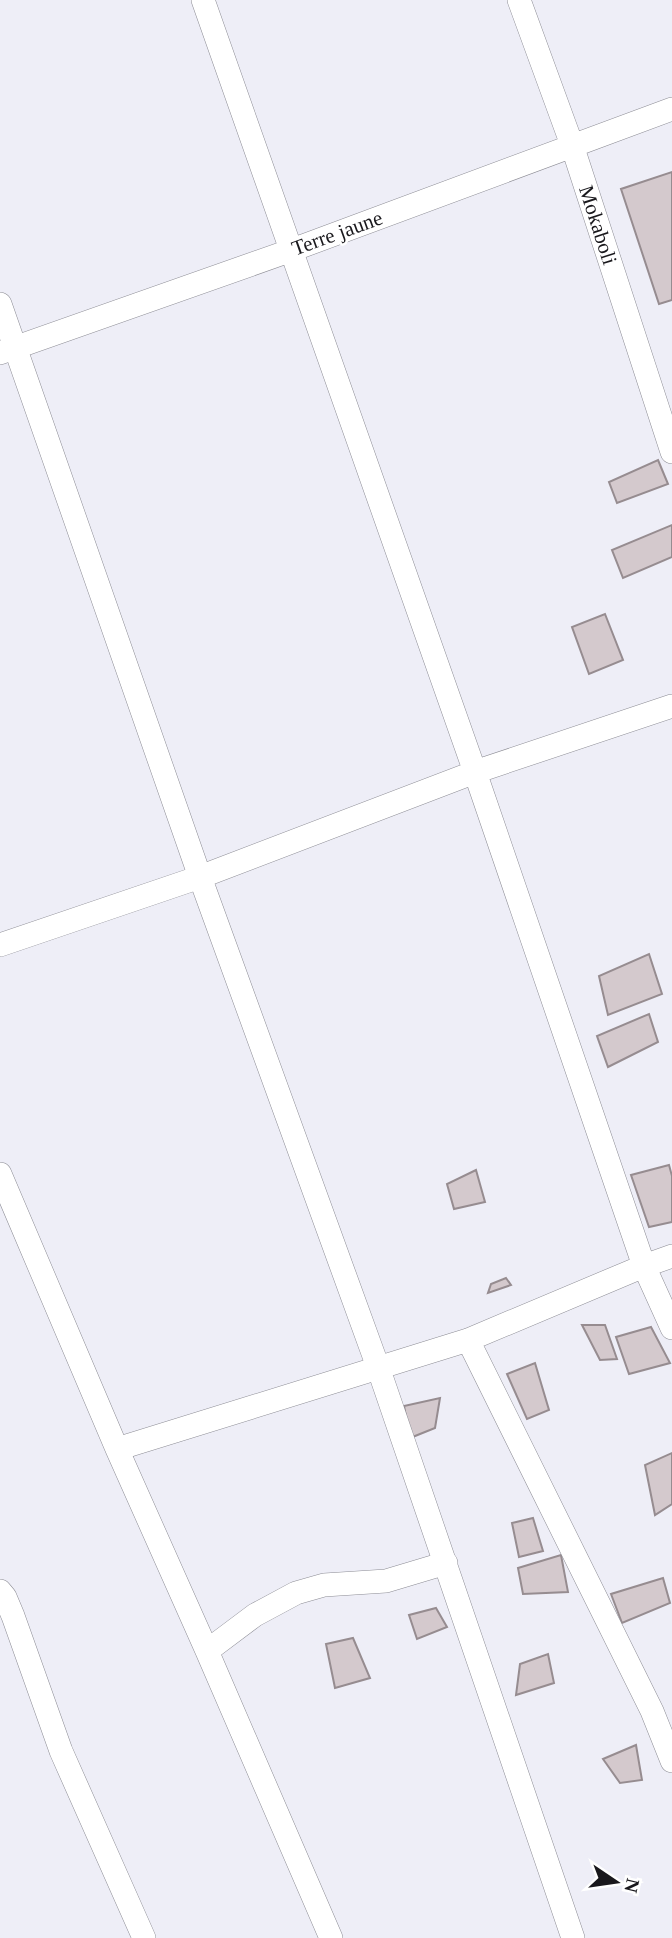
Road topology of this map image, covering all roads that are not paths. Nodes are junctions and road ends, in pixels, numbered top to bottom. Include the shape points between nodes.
1 (203, 0) edge
2 (519, 0) edge
3 (672, 108) edge
4 (572, 145) junction
5 (292, 250) junction
6 (0, 304) edge
7 (8, 350) edge
8 (672, 452) edge
9 (672, 706) edge
10 (475, 772) junction
11 (200, 877) junction
12 (0, 945) edge
13 (2, 1184) edge
14 (672, 1256) edge
15 (643, 1266) junction
16 (672, 1328) edge
17 (468, 1340) junction
18 (378, 1367) junction
19 (117, 1449) junction
20 (446, 1563) junction
21 (0, 1591) edge
22 (207, 1651) junction
23 (672, 1761) edge
24 (144, 1938) edge
25 (331, 1938) edge
26 (573, 1938) edge

1 - 5 street
2 - 4 street, Mokaboli
3 - 4 street, Terre jaune
4 - 5 street, Terre jaune
4 - 8 street, Mokaboli
5 - 7 street, Terre jaune
5 - 10 street
6 - 7 street
7 - 11 street
9 - 10 street
10 - 11 street
10 - 15 street
11 - 12 street
11 - 18 street
13 - 19 street
14 - 15 street
15 - 16 street
15 - 17 street
17 - 18 street
17 - 23 street via 652,1711
18 - 19 street
18 - 20 street
19 - 22 street
20 - 22 street via 386,1581 324,1585 296,1593 255,1615
20 - 26 street
21 - 24 street via 61,1751
22 - 25 street

